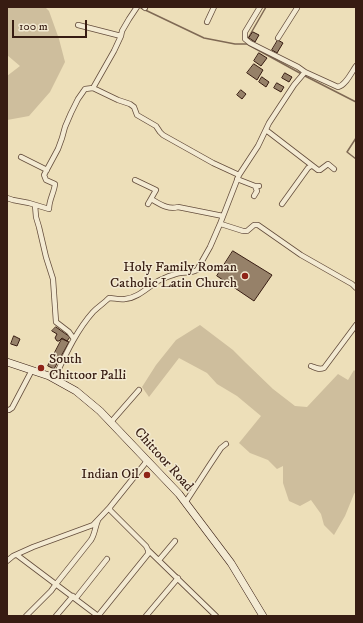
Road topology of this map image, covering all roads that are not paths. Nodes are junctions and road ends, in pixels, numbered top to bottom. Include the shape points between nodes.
1 (137, 7) edge
2 (214, 7) edge
3 (260, 7) edge
4 (297, 7) edge
5 (207, 22) dead end
6 (78, 26) dead end
7 (121, 36) junction
8 (278, 38) dead end
9 (356, 66) edge
10 (305, 72) junction
11 (93, 88) junction
12 (266, 130) junction
13 (21, 157) dead end
14 (311, 166) junction
15 (334, 169) dead end
16 (47, 170) junction
17 (238, 177) junction
18 (135, 180) dead end
19 (254, 196) dead end
20 (7, 198) edge
21 (282, 204) dead end
22 (35, 205) junction
23 (223, 216) junction
24 (221, 224) junction
25 (356, 288) edge
26 (356, 325) edge
27 (74, 339) junction
28 (7, 362) edge
29 (311, 366) dead end
30 (32, 370) junction
31 (54, 379) junction
32 (139, 390) dead end
33 (7, 410) edge
34 (111, 422) junction
35 (226, 444) dead end
36 (147, 461) junction
37 (185, 503) junction
38 (110, 507) junction
39 (98, 520) junction
40 (175, 542) dead end
41 (148, 550) junction
42 (17, 555) junction
43 (106, 559) dead end
44 (159, 560) junction
45 (7, 561) edge
46 (178, 578) junction
47 (56, 584) junction
48 (74, 597) junction
49 (26, 616) edge
50 (56, 616) edge
51 (98, 616) edge
52 (146, 616) edge
53 (216, 616) edge
54 (263, 616) edge

1 - 7 street
2 - 5 street
3 - 10 street via 245,32 245,39
4 - 8 street
6 - 7 street
7 - 11 street
9 - 10 street via 346,82 338,87
10 - 12 street
11 - 16 street via 85,89 78,99
11 - 17 street via 130,104 137,114 156,126 163,135
12 - 14 street
12 - 17 street
13 - 16 street
14 - 15 street via 320,170 328,164
14 - 21 street
16 - 22 street via 44,176 46,180 55,184 49,209
17 - 19 street via 257,186
17 - 23 street
18 - 23 street via 156,190 148,204 151,199 165,207
20 - 22 street
22 - 27 street via 53,279 56,322
23 - 24 street
24 - 25 street via 243,231 258,225 289,248
24 - 27 street via 197,270 174,274 136,296 126,299 109,298 93,313
26 - 29 street via 324,368 321,370
27 - 31 street
28 - 30 main road, Chittoor Road
30 - 31 main road, Chittoor Road
30 - 33 street via 12,408
31 - 34 main road, Chittoor Road via 76,392
32 - 34 street
34 - 36 main road, Chittoor Road
35 - 37 street via 208,466
36 - 37 main road, Chittoor Road
36 - 38 street
37 - 54 main road, Chittoor Road via 230,563
38 - 39 street
38 - 41 street via 113,514
39 - 42 street via 93,525
39 - 47 street via 94,535
40 - 44 street
41 - 44 street
41 - 51 street via 148,554
42 - 45 street
42 - 47 street
43 - 48 street
44 - 46 street
46 - 52 street
46 - 53 street
47 - 48 street
47 - 49 street
48 - 50 street
48 - 51 street

